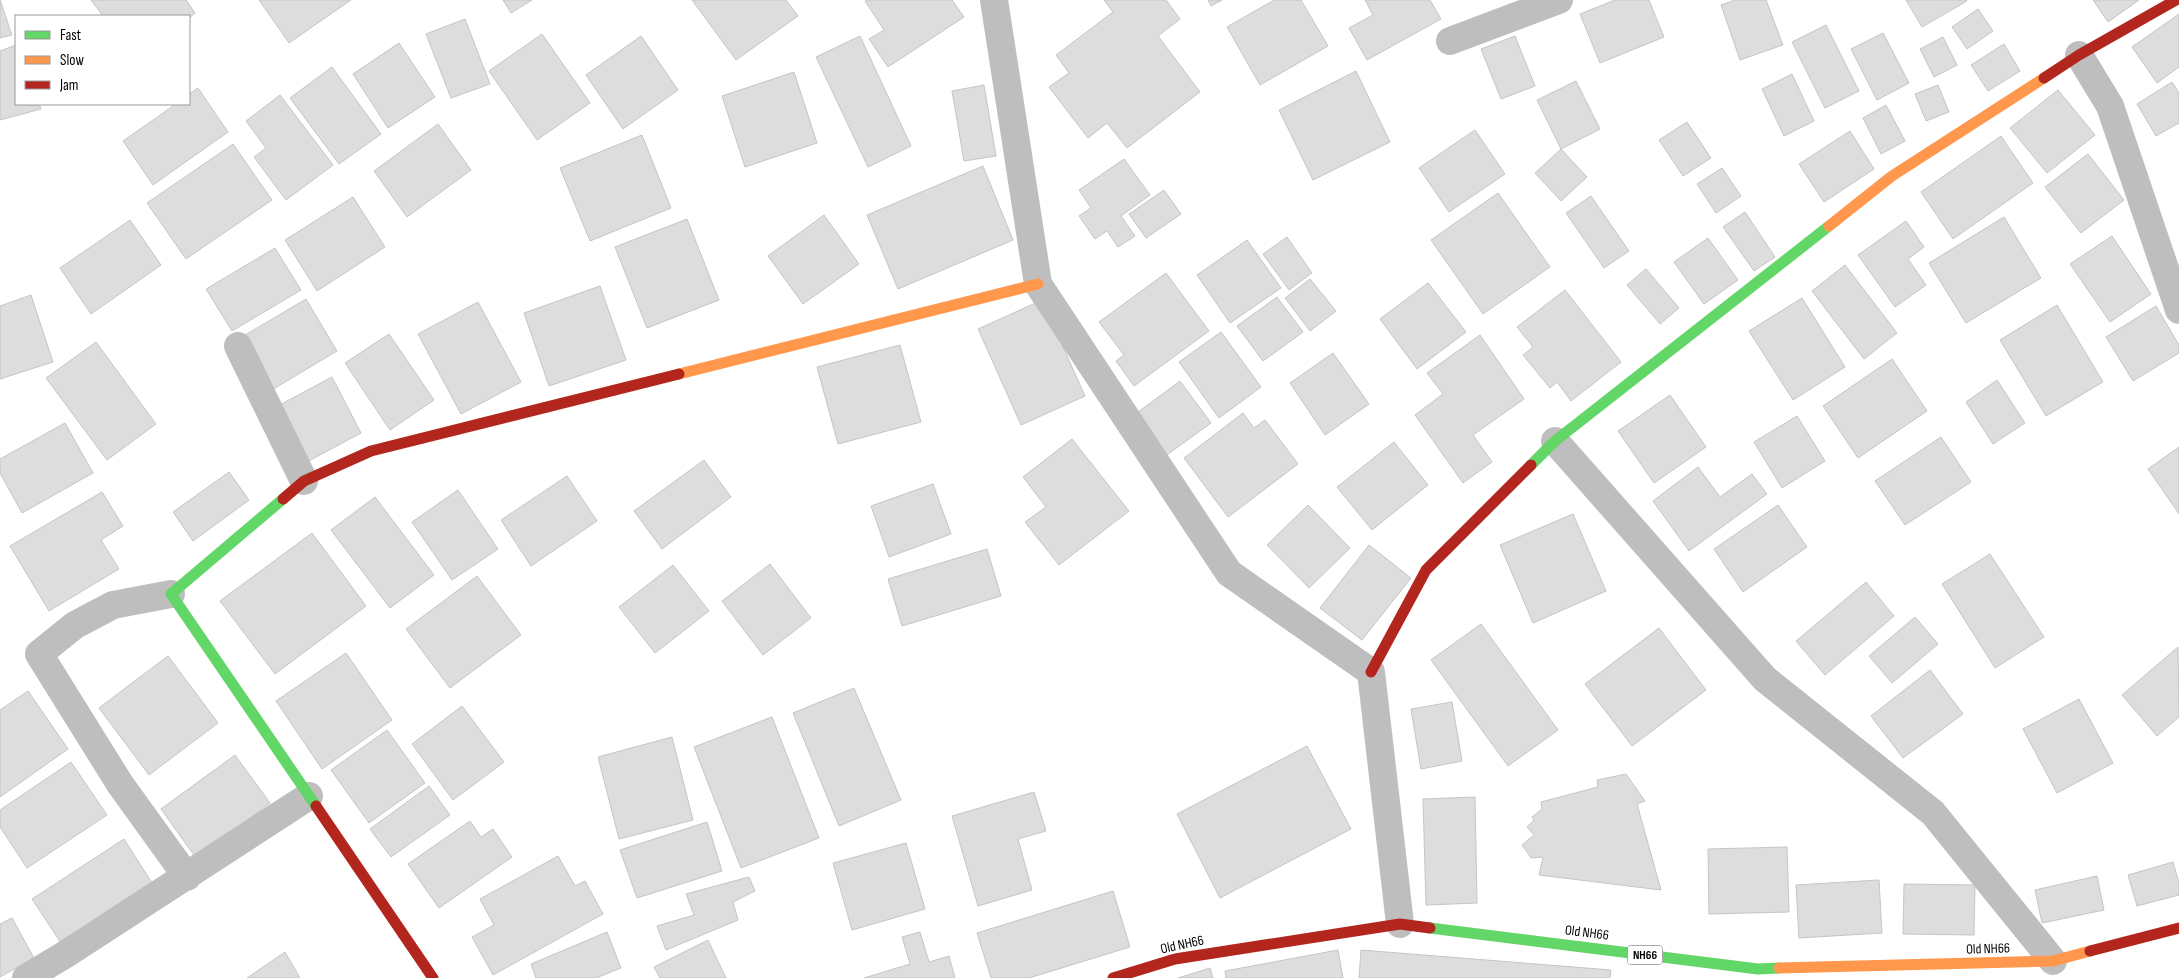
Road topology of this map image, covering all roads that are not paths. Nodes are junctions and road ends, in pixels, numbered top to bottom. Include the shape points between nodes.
1 (994, 0) edge
2 (1559, 0) edge
3 (2176, 0) edge
4 (1450, 41) dead end
5 (2079, 55) junction
6 (1038, 284) junction
7 (2179, 310) edge
8 (238, 346) dead end
9 (1555, 441) junction
10 (304, 481) junction
11 (171, 594) junction
12 (1371, 672) junction
13 (309, 796) junction
14 (187, 877) junction
15 (1400, 924) junction
16 (2179, 928) edge
17 (2053, 961) junction
18 (26, 978) edge
19 (433, 978) edge
20 (1113, 978) edge

1 - 6 street
2 - 4 street
3 - 5 street
5 - 7 street via 2110,106
5 - 9 street via 1892,176
6 - 10 street via 371,451
6 - 12 street via 1229,574
8 - 10 street
9 - 12 street via 1426,570
9 - 17 street via 1765,679 1933,813
10 - 11 street
11 - 13 street
11 - 14 street via 113,605 75,625 39,654 120,784
12 - 15 street
13 - 14 street
13 - 19 street
14 - 18 street
15 - 17 street, Old NH66 / NH66 via 1758,969
15 - 20 street, Old NH66 / NH66 via 1175,959
16 - 17 street, Old NH66 / NH66

